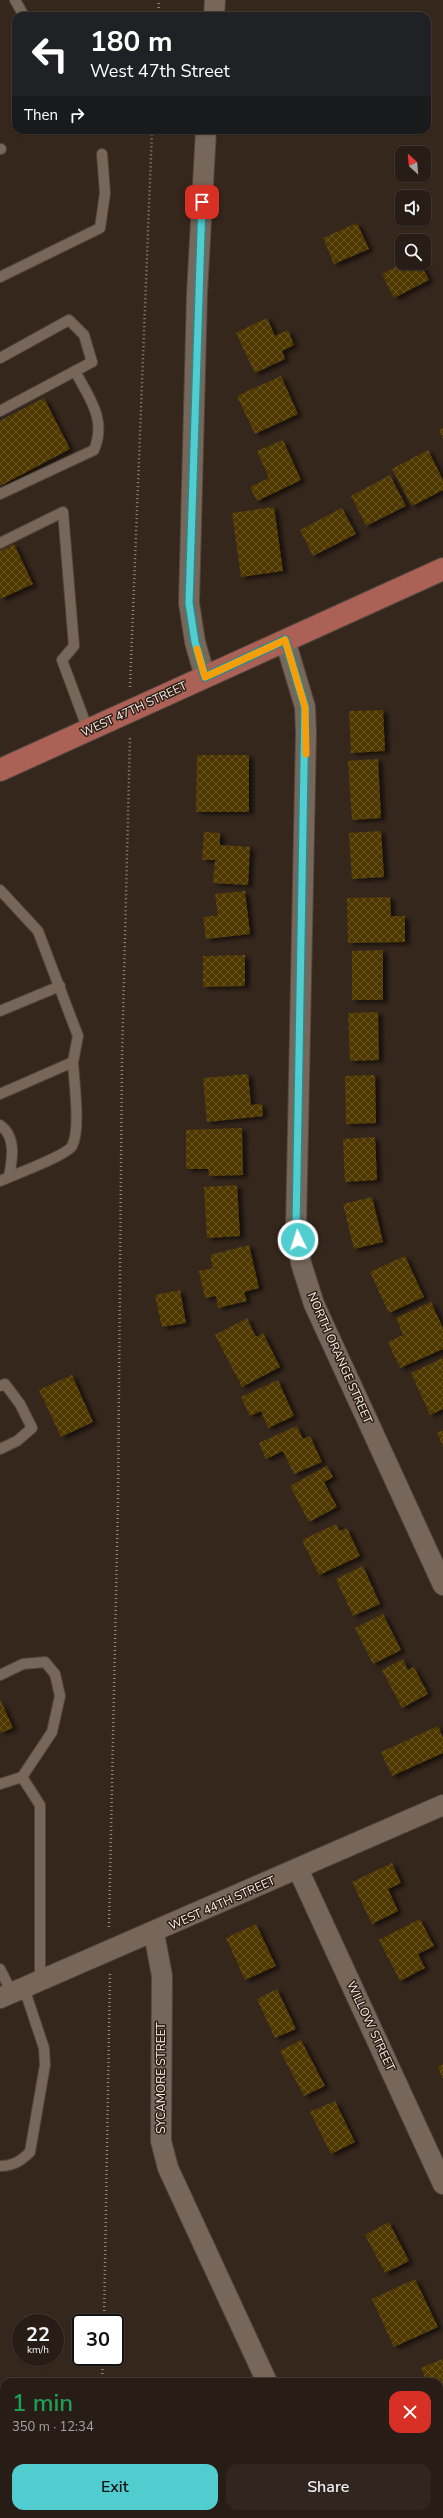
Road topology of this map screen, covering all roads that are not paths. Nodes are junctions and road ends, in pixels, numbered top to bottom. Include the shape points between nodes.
1 (15, 0) edge
2 (216, 0) edge
3 (22, 12) edge
4 (214, 12) edge
5 (206, 134) edge
6 (102, 154) dead end
7 (0, 277) edge
8 (0, 358) edge
9 (75, 371) junction
10 (0, 411) edge
11 (0, 494) edge
12 (0, 543) edge
13 (443, 569) edge
14 (285, 640) junction
15 (205, 677) junction
16 (88, 730) junction
17 (0, 770) edge
18 (0, 890) edge
19 (60, 986) junction
20 (0, 1011) edge
21 (73, 1062) junction
22 (0, 1094) edge
23 (0, 1125) edge
24 (7, 1178) edge
25 (0, 1386) edge
26 (0, 1449) edge
27 (443, 1585) edge
28 (0, 1675) edge
29 (22, 1777) junction
30 (0, 1784) edge
31 (443, 1805) edge
32 (298, 1869) junction
33 (154, 1933) junction
34 (0, 1969) edge
35 (19, 1990) edge
36 (0, 2166) edge
37 (443, 2184) edge
38 (265, 2378) edge

1 - 3 lane
2 - 4 street
5 - 15 street via 198,294 189,603 195,642
6 - 7 lane via 105,193 100,228
8 - 9 lane via 69,320 84,335 92,362
9 - 10 lane
9 - 11 lane via 99,416 99,439 94,450
12 - 16 lane via 63,512 74,646 62,660
13 - 14 main road, WEST 47TH STREET
14 - 15 main road, WEST 47TH STREET
14 - 27 street, NORTH ORANGE STREET via 305,707 306,733 296,1228 301,1263 314,1304
15 - 16 main road, WEST 47TH STREET
16 - 17 main road, WEST 47TH STREET
18 - 19 lane via 38,931
19 - 20 lane
19 - 21 lane via 78,1036
21 - 22 lane
21 - 24 lane via 76,1134 72,1146 62,1154
23 - 24 lane via 6,1129 13,1152
25 - 26 lane via 5,1384 20,1404 32,1428 17,1441
28 - 29 lane via 23,1664 45,1662 55,1674 60,1696 52,1732
29 - 30 lane
29 - 35 lane via 40,1805
31 - 32 street, WEST 44TH STREET
32 - 33 street, WEST 44TH STREET
32 - 37 street, WILLOW STREET
33 - 35 street, WEST 44TH STREET
33 - 38 street, SYCAMORE STREET via 162,1976 161,2141 168,2168
34 - 35 lane
35 - 36 lane via 44,2048 45,2065 30,2152 11,2166

